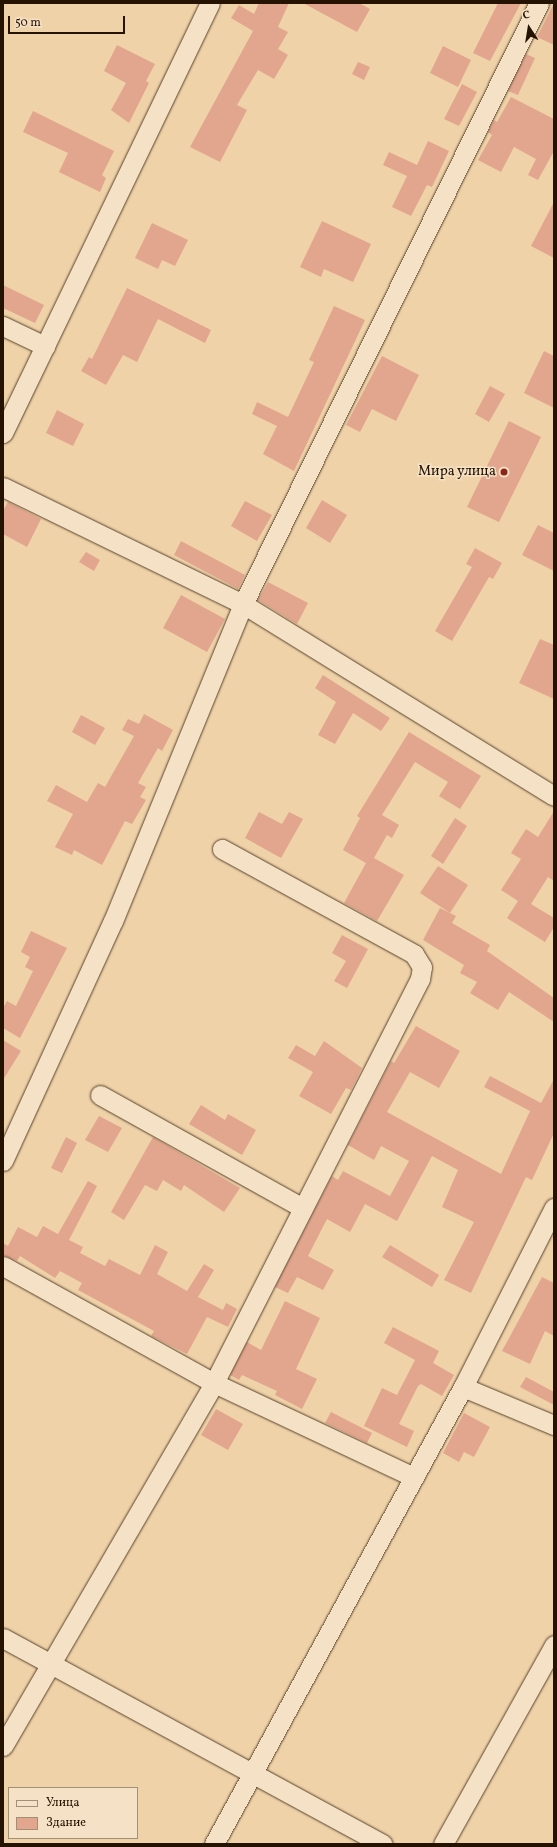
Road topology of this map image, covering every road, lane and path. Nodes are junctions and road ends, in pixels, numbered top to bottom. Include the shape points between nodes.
1 (210, 3) edge
2 (539, 3) edge
3 (3, 326) edge
4 (45, 346) junction
5 (3, 433) edge
6 (3, 487) edge
7 (243, 604) junction
8 (554, 796) edge
9 (222, 849) dead end
10 (100, 1095) dead end
11 (3, 1161) edge
12 (303, 1208) junction
13 (554, 1208) edge
14 (3, 1266) edge
15 (214, 1384) junction
16 (463, 1387) junction
17 (554, 1425) edge
18 (414, 1477) junction
19 (3, 1638) edge
20 (554, 1645) edge
21 (50, 1664) junction
22 (3, 1746) edge
23 (252, 1775) junction
24 (214, 1844) edge
25 (384, 1844) edge
26 (443, 1844) edge

1 - 4 street
2 - 7 street
3 - 4 street
4 - 5 street
6 - 7 street
7 - 8 street
7 - 11 street via 113,921
9 - 12 street via 414,954 422,967 420,979
10 - 12 street
12 - 15 street
13 - 16 street
14 - 15 street
15 - 18 street
15 - 21 street
16 - 17 street
16 - 18 street
18 - 23 street
19 - 21 street
20 - 26 street
21 - 22 street
21 - 23 street
23 - 24 street
23 - 25 street

